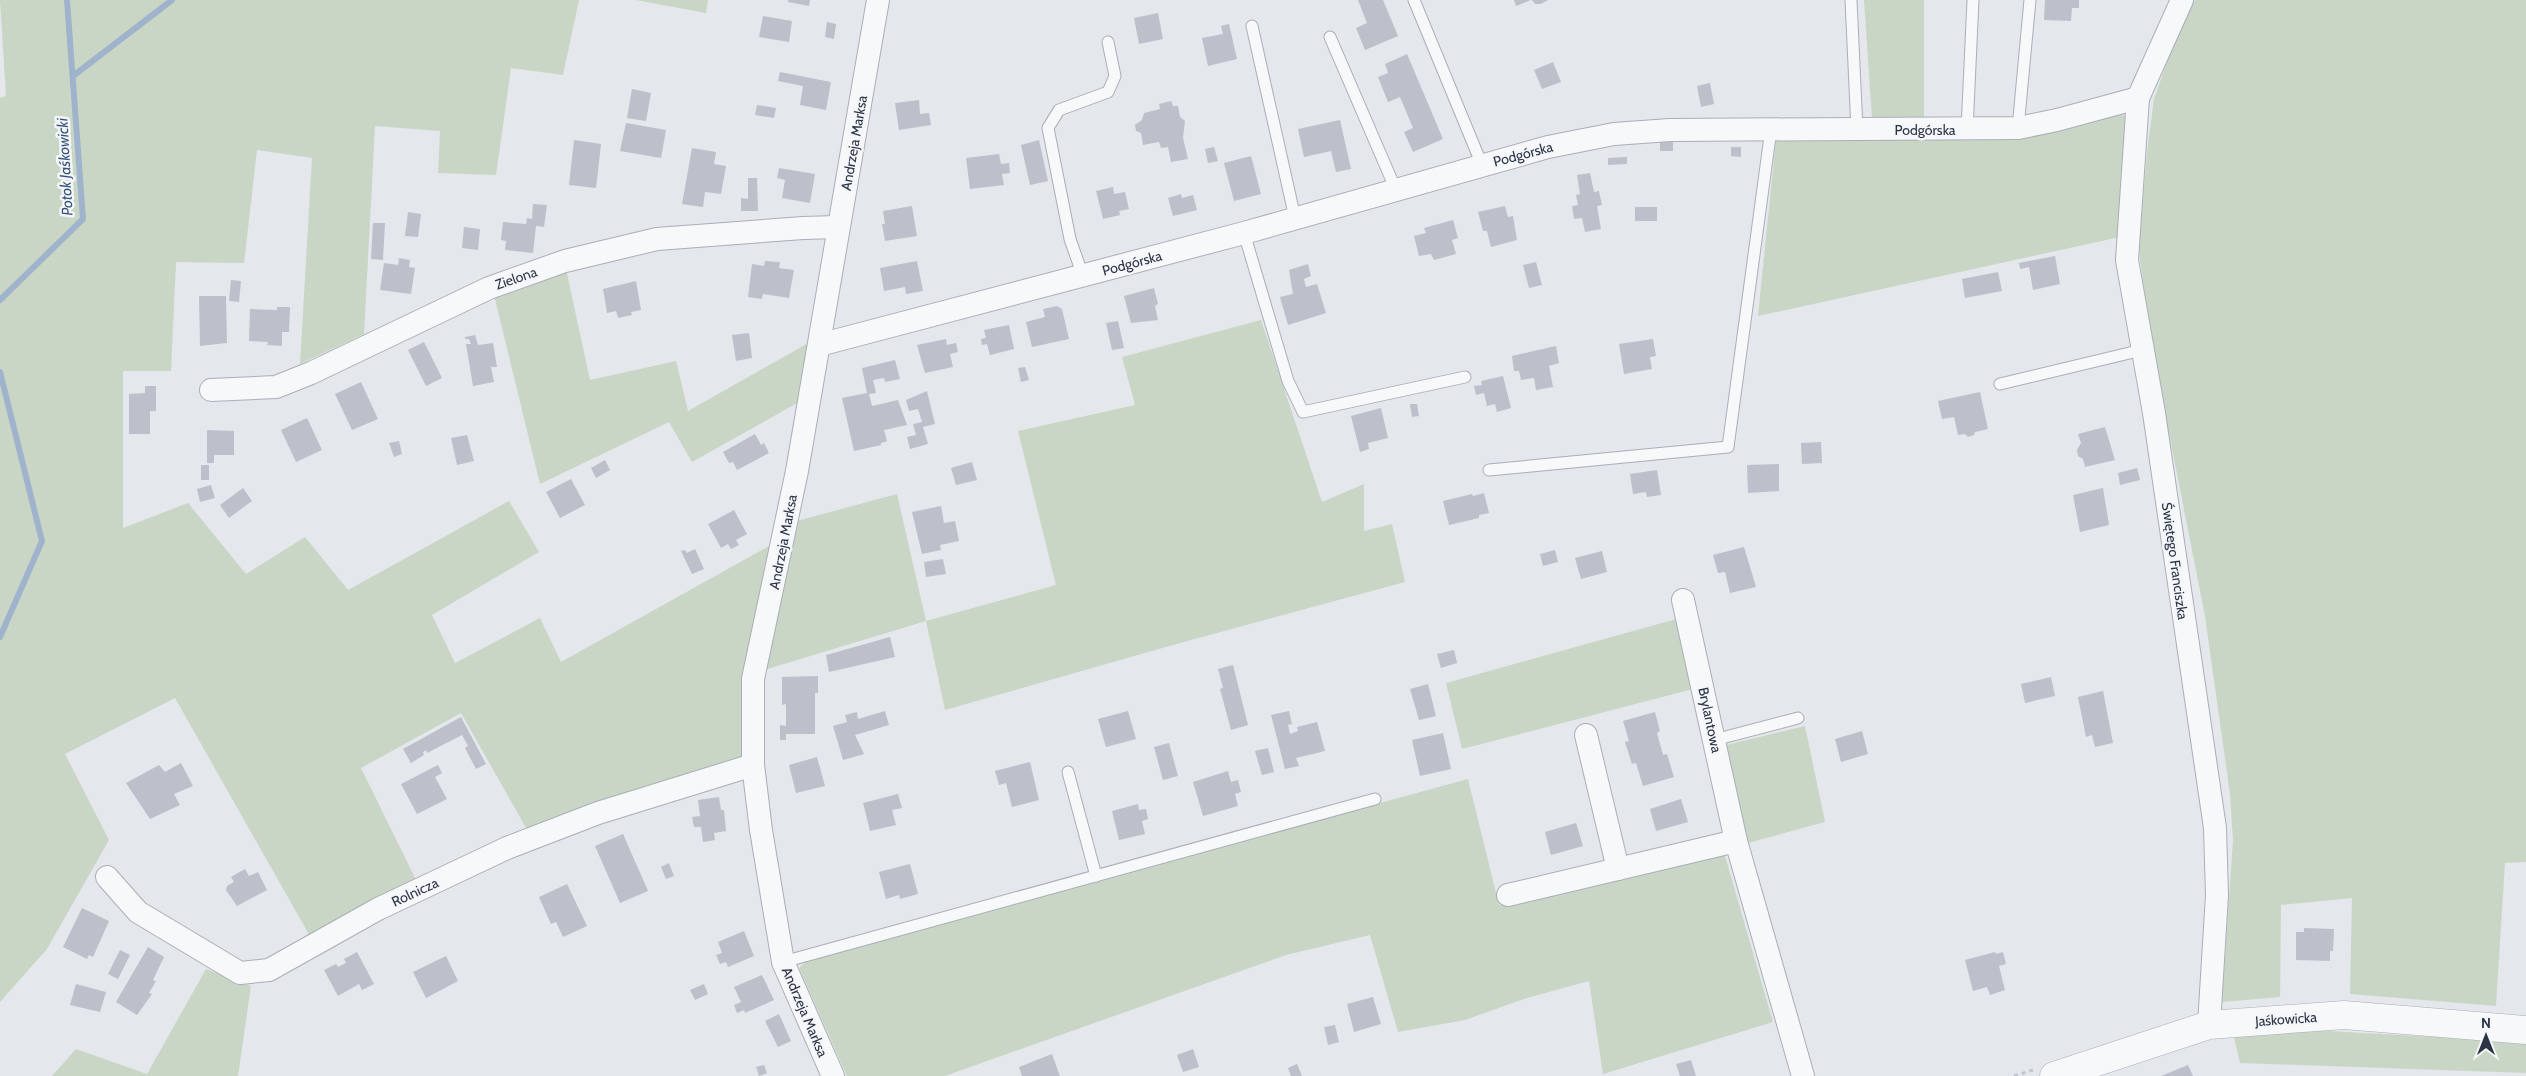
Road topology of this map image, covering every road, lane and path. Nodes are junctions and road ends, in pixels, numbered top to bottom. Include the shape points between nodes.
1 (878, 0) edge
2 (1414, 0) edge
3 (1851, 0) edge
4 (1973, 0) edge
5 (2030, 0) edge
6 (2182, 0) edge
7 (1252, 26) dead end
8 (1330, 37) dead end
9 (1108, 42) dead end
10 (2138, 98) junction
11 (2018, 128) junction
12 (1770, 129) junction
13 (1857, 130) junction
14 (1967, 130) junction
15 (1482, 165) junction
16 (1396, 190) junction
17 (1295, 218) junction
18 (838, 227) junction
19 (1244, 233) junction
20 (1083, 276) junction
21 (820, 345) junction
22 (2142, 350) junction
23 (1466, 377) dead end
24 (2000, 384) dead end
25 (211, 390) dead end
26 (1488, 470) dead end
27 (1682, 600) dead end
28 (1798, 718) dead end
29 (1586, 735) dead end
30 (1714, 740) junction
31 (753, 765) junction
32 (1068, 772) dead end
33 (1375, 799) dead end
34 (1736, 841) junction
35 (1618, 869) junction
36 (1096, 876) junction
37 (107, 877) dead end
38 (1508, 895) dead end
39 (783, 962) junction
40 (2209, 1025) junction
41 (2526, 1030) edge
42 (832, 1076) edge
43 (1803, 1076) edge
44 (2054, 1076) edge

1 - 18 street, Andrzeja Marksa
2 - 15 lane
3 - 13 lane
4 - 14 lane
5 - 11 lane
6 - 10 street
7 - 17 lane
8 - 16 lane
9 - 20 lane via 1115,76 1108,92 1059,110 1048,128 1070,239
10 - 11 street, Podgórska
10 - 22 street, Świętego Franciszka via 2127,260
11 - 14 street, Podgórska
12 - 13 street, Podgórska
12 - 15 street, Podgórska via 1614,134
12 - 26 lane via 1728,447
13 - 14 street, Podgórska
15 - 16 street, Podgórska
16 - 17 street, Podgórska
17 - 19 street, Podgórska
18 - 21 street, Andrzeja Marksa
18 - 25 street, Zielona via 657,239 565,261 489,288 276,387
19 - 20 street, Podgórska
19 - 23 lane via 1288,381 1303,412
20 - 21 street, Podgórska
21 - 31 street, Andrzeja Marksa via 753,680
22 - 24 lane
22 - 40 street, Świętego Franciszka via 2154,412 2215,828 2216,895
27 - 30 street, Brylantowa
28 - 30 lane
29 - 35 street
30 - 34 street, Brylantowa
31 - 37 street, Rolnicza via 598,813 508,848 378,910 269,970 240,973 138,912
31 - 39 street, Andrzeja Marksa
32 - 36 lane
33 - 36 lane
34 - 35 street
34 - 43 street, Brylantowa
35 - 38 street
36 - 39 lane
39 - 42 street, Andrzeja Marksa
40 - 41 street, Jaśkowicka via 2344,1015
40 - 44 street, Jaśkowicka

